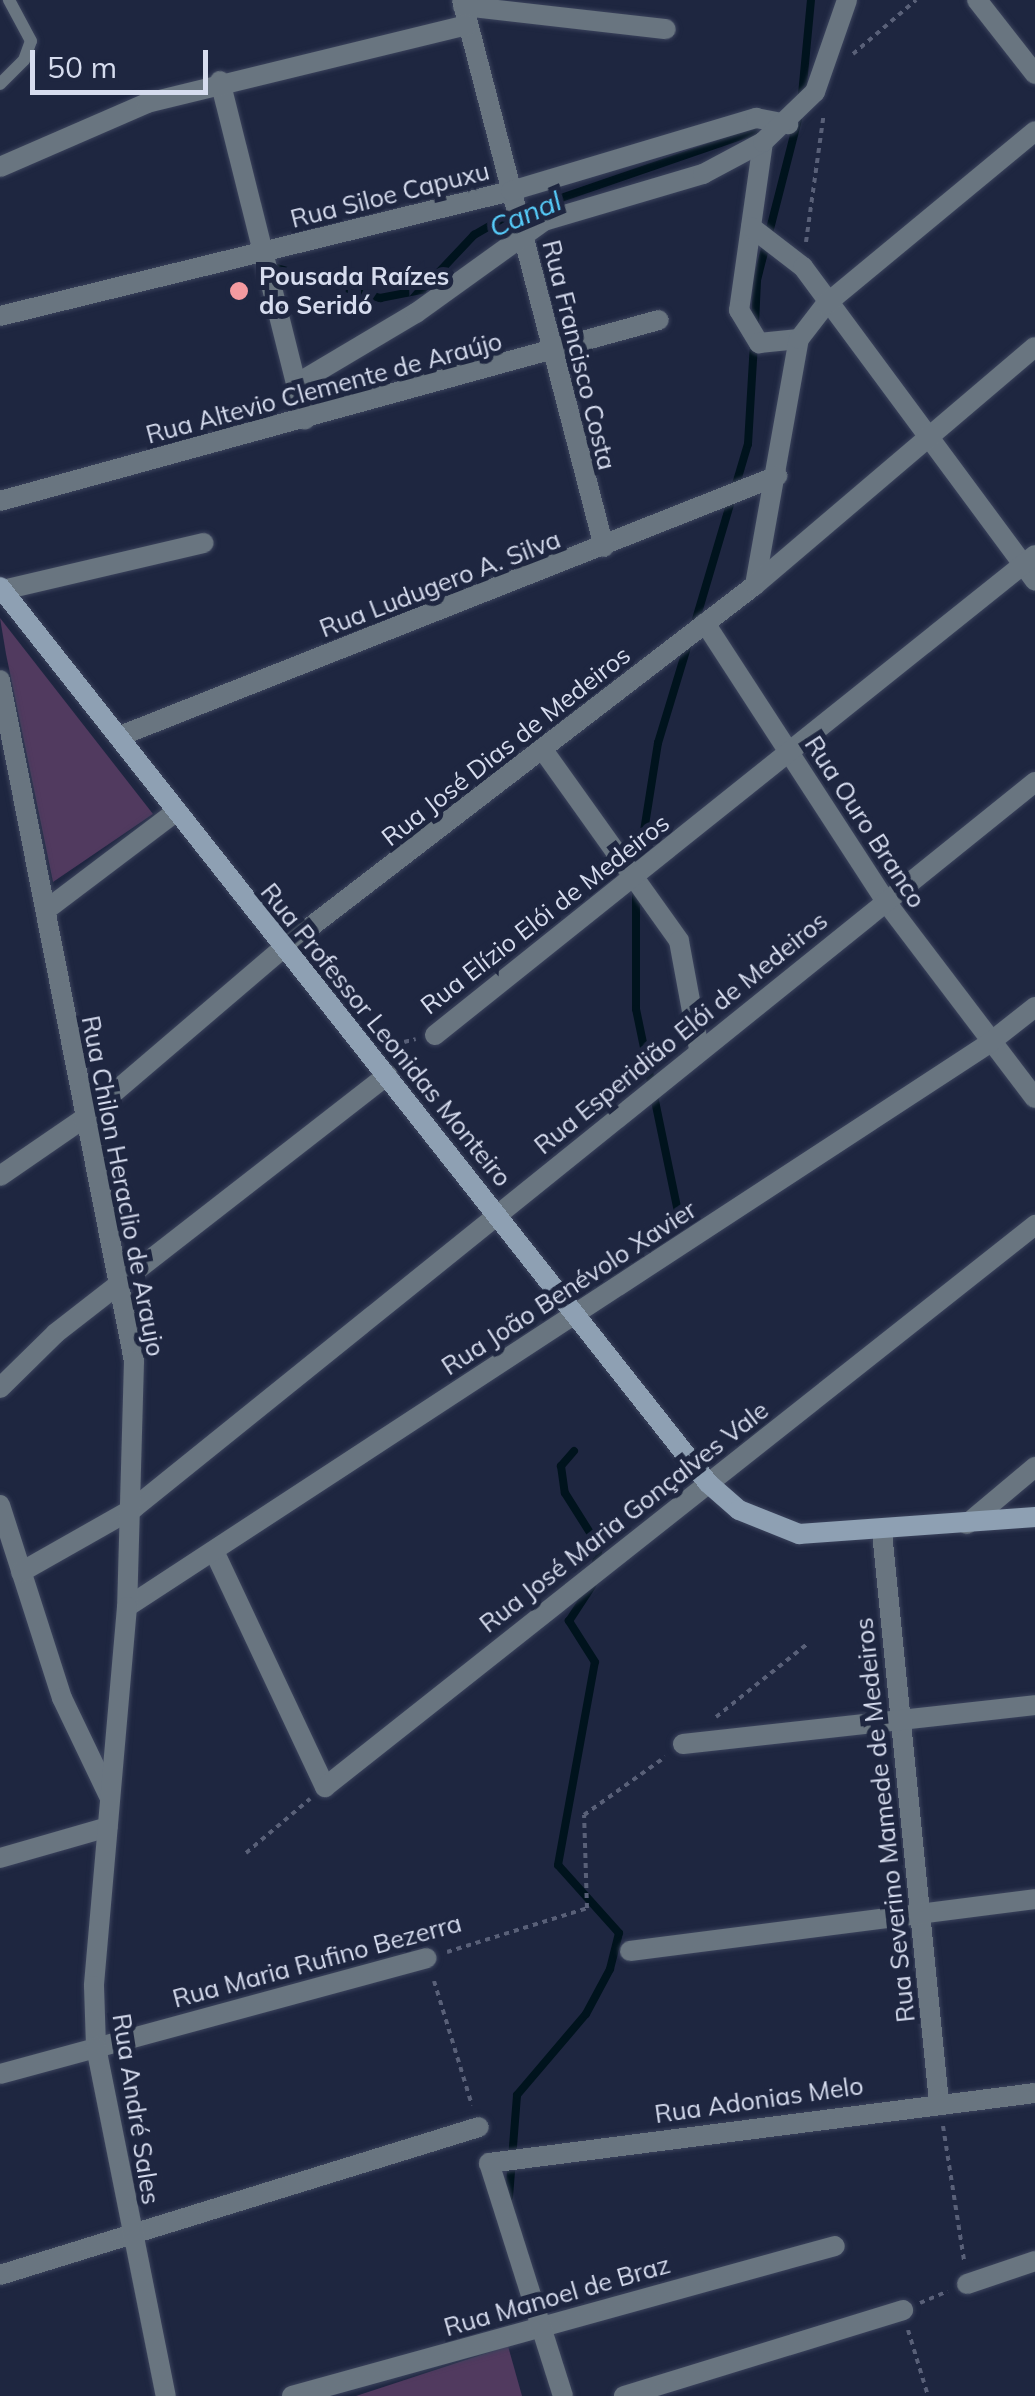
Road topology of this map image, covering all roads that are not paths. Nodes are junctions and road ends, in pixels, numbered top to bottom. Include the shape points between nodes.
1 (9, 0) edge
2 (847, 0) edge
3 (976, 0) edge
4 (464, 10) edge
5 (666, 30) dead end
6 (1035, 74) edge
7 (220, 81) junction
8 (0, 84) edge
9 (788, 124) junction
10 (1035, 131) edge
11 (764, 142) junction
12 (0, 167) edge
13 (511, 191) junction
14 (752, 227) junction
15 (522, 234) junction
16 (262, 252) junction
17 (826, 304) junction
18 (0, 316) edge
19 (660, 320) dead end
20 (799, 340) junction
21 (1035, 348) edge
22 (549, 353) junction
23 (298, 383) junction
24 (306, 420) junction
25 (928, 434) junction
26 (777, 476) junction
27 (0, 501) edge
28 (204, 543) dead end
29 (604, 547) junction
30 (1031, 567) edge
31 (754, 585) junction
32 (1, 588) edge
33 (706, 623) junction
34 (0, 680) edge
35 (120, 736) junction
36 (543, 750) junction
37 (789, 752) junction
38 (1035, 782) edge
39 (176, 811) junction
40 (634, 877) junction
41 (886, 902) junction
42 (46, 910) junction
43 (283, 948) junction
44 (1035, 1007) edge
45 (435, 1035) road end
46 (988, 1044) junction
47 (699, 1049) junction
48 (387, 1075) junction
49 (1035, 1098) edge
50 (83, 1120) junction
51 (0, 1176) edge
52 (496, 1212) junction
53 (1035, 1224) edge
54 (121, 1283) junction
55 (578, 1311) junction
56 (0, 1388) edge
57 (1035, 1467) edge
58 (708, 1482) junction
59 (0, 1505) edge
60 (134, 1508) junction
61 (1035, 1517) edge
62 (967, 1524) junction
63 (882, 1532) junction
64 (214, 1551) junction
65 (21, 1572) junction
66 (127, 1607) junction
67 (1035, 1705) edge
68 (899, 1720) junction
69 (684, 1744) road end
70 (110, 1798) junction
71 (108, 1827) junction
72 (0, 1858) edge
73 (1035, 1899) edge
74 (916, 1912) junction
75 (630, 1951) dead end
76 (427, 1958) road end
77 (96, 2047) junction
78 (0, 2074) edge
79 (1035, 2092) edge
80 (939, 2102) junction
81 (479, 2126) road end
82 (131, 2234) junction
83 (834, 2246) dead end
84 (1035, 2261) edge
85 (0, 2275) edge
86 (968, 2284) road end
87 (903, 2310) road end
88 (541, 2326) junction
89 (302, 2395) edge
90 (166, 2396) edge
91 (563, 2396) edge
92 (624, 2396) edge

1 - 8 lane via 31,41 24,60
2 - 9 street via 815,92
3 - 6 street
4 - 5 street
4 - 7 street
4 - 13 street, Rua Francisco Costa
7 - 12 street via 87,125
7 - 16 street
9 - 11 street
9 - 13 street, Rua Siloe Capuxu via 756,118
10 - 17 street
11 - 14 street
11 - 15 street via 703,174 575,208
13 - 15 street, Rua Francisco Costa
13 - 16 street, Rua Siloe Capuxu
14 - 17 street via 802,266
14 - 20 street via 740,282 745,326 768,347
15 - 22 street, Rua Francisco Costa
15 - 23 street via 416,312
16 - 18 street, Rua Siloe Capuxu
16 - 23 street
17 - 20 street
17 - 25 street
19 - 22 street, Rua Altevio Clemente de Araújo
20 - 26 street
21 - 25 street, Rua José Dias de Medeiros
22 - 24 street, Rua Altevio Clemente de Araújo
22 - 29 street, Rua Francisco Costa
23 - 24 street
24 - 27 street, Rua Altevio Clemente de Araújo
25 - 30 street
25 - 31 street, Rua José Dias de Medeiros
26 - 29 street, Rua Ludugero A. Silva
26 - 31 street
28 - 32 street
29 - 35 street, Rua Ludugero A. Silva
30 - 37 street, Rua Elízio Elói de Medeiros
31 - 33 street, Rua José Dias de Medeiros
32 - 35 main road, Rua Professor Leonidas Monteiro
33 - 36 street, Rua José Dias de Medeiros
33 - 37 street, Rua Ouro Branco
34 - 42 street, Rua Chilon Heraclio de Araujo
35 - 39 main road, Rua Professor Leonidas Monteiro
36 - 40 street
36 - 43 street, Rua José Dias de Medeiros
37 - 40 street, Rua Elízio Elói de Medeiros
37 - 41 street, Rua Ouro Branco
38 - 41 street, Rua Esperidião Elói de Medeiros
39 - 42 street
39 - 43 main road, Rua Professor Leonidas Monteiro
40 - 45 street, Rua Elízio Elói de Medeiros
40 - 47 street via 679,941
41 - 46 street, Rua Ouro Branco
41 - 47 street, Rua Esperidião Elói de Medeiros
42 - 50 street, Rua Chilon Heraclio de Araujo
43 - 48 main road, Rua Professor Leonidas Monteiro
43 - 50 street, Rua José Dias de Medeiros
44 - 46 street, Rua João Benévolo Xavier
46 - 49 street, Rua Ouro Branco
46 - 55 street, Rua João Benévolo Xavier
47 - 52 street, Rua Esperidião Elói de Medeiros
48 - 52 main road, Rua Professor Leonidas Monteiro
48 - 54 street
50 - 51 street, Rua José Dias de Medeiros
50 - 54 street, Rua Chilon Heraclio de Araujo
52 - 55 main road, Rua Professor Leonidas Monteiro
52 - 60 street, Rua Esperidião Elói de Medeiros
53 - 58 street, Rua José Maria Gonçalves Vale
54 - 56 street
54 - 60 street, Rua Chilon Heraclio de Araujo via 134,1361
55 - 58 main road, Rua Professor Leonidas Monteiro
55 - 64 street, Rua João Benévolo Xavier
57 - 62 street
58 - 63 main road, Rua Professor Leonidas Monteiro via 739,1510 799,1534
58 - 64 street, Rua José Maria Gonçalves Vale via 325,1787
59 - 65 street
60 - 65 street, Rua Esperidião Elói de Medeiros
60 - 66 street, Rua Chilon Heraclio de Araujo
61 - 62 main road
62 - 63 main road
63 - 68 street, Rua Severino Mamede de Medeiros
64 - 66 street, Rua João Benévolo Xavier
65 - 70 street via 62,1698
66 - 70 street, Rua Chilon Heraclio de Araujo
67 - 68 street
68 - 69 street
68 - 74 street, Rua Severino Mamede de Medeiros
70 - 71 street, Rua Chilon Heraclio de Araujo
71 - 72 street
71 - 77 street, Rua André Sales via 97,1916
73 - 74 street
74 - 75 street
74 - 80 street, Rua Severino Mamede de Medeiros
76 - 77 street, Rua Maria Rufino Bezerra
77 - 78 street, Rua Maria Rufino Bezerra
77 - 82 street, Rua André Sales
79 - 80 street, Rua Adonias Melo
80 - 88 street, Rua Adonias Melo via 489,2162
81 - 82 street
82 - 85 street
82 - 90 street, Rua André Sales
83 - 88 street, Rua Manoel de Braz
84 - 86 street
87 - 92 street
88 - 89 street, Rua Manoel de Braz
88 - 91 street

